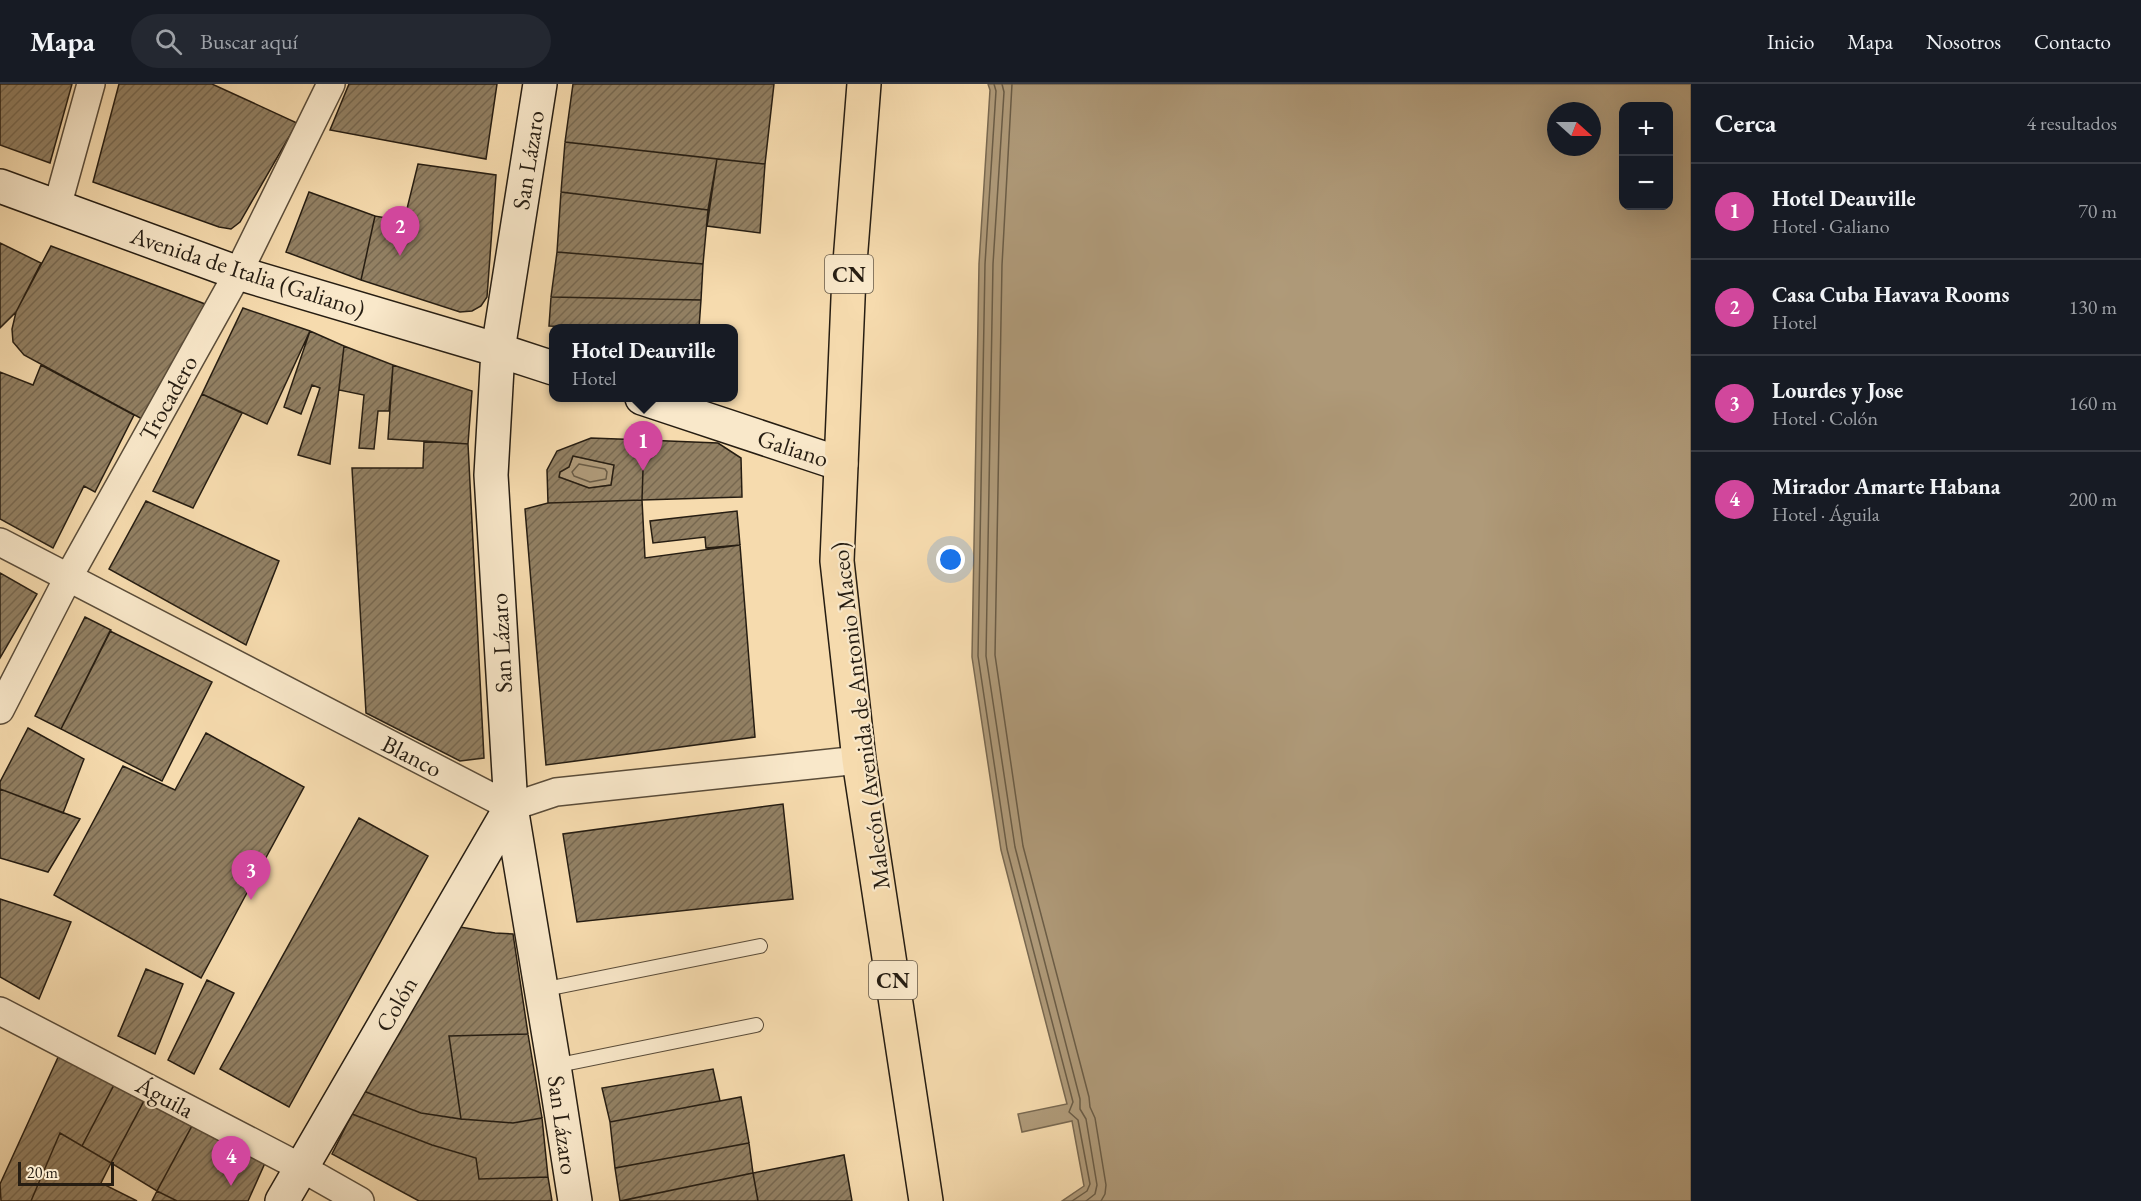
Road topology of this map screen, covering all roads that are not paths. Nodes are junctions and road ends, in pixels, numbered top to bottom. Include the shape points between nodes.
1 (91, 84) edge
2 (331, 84) edge
3 (540, 84) edge
4 (864, 84) edge
5 (0, 186) edge
6 (57, 207) junction
7 (238, 273) junction
8 (498, 350) junction
9 (549, 367) edge
10 (654, 402) edge
11 (842, 464) junction
12 (0, 542) edge
13 (68, 578) junction
14 (0, 710) edge
15 (859, 760) junction
16 (511, 807) junction
17 (760, 946) dead end
18 (542, 990) junction
19 (0, 1011) edge
20 (756, 1025) dead end
21 (554, 1066) junction
22 (300, 1167) junction
23 (282, 1201) edge
24 (360, 1201) edge
25 (574, 1201) edge
26 (926, 1201) edge

1 - 6 street
2 - 7 street, Trocadero
3 - 8 main road, San Lázaro
4 - 11 highway, Malecón (Avenida de Antonio Maceo) / CN via 849,275
5 - 6 main road, Avenida de Italia (Galiano)
6 - 7 main road, Avenida de Italia (Galiano)
7 - 8 main road, Avenida de Italia (Galiano)
7 - 13 street, Trocadero
8 - 9 main road
8 - 16 main road, San Lázaro via 491,475
10 - 11 main road, Galiano
11 - 15 highway, Malecón (Avenida de Antonio Maceo) / CN via 837,561
12 - 13 street, Blanco
13 - 14 street, Trocadero
13 - 16 street, Blanco
15 - 16 street via 556,792
15 - 26 highway, Malecón (Avenida de Antonio Maceo) / CN
16 - 18 main road, San Lázaro
16 - 22 main road, Colón
17 - 18 lane
18 - 21 main road, San Lázaro
19 - 22 street, Águila
20 - 21 lane
21 - 25 main road, San Lázaro
22 - 23 main road, Colón
22 - 24 street, Águila

